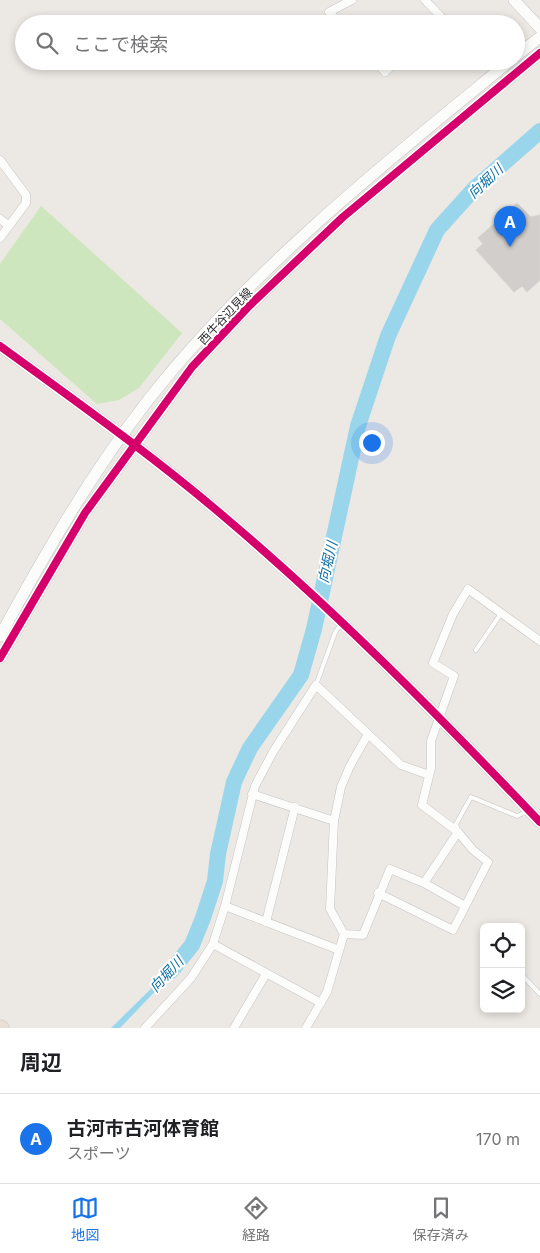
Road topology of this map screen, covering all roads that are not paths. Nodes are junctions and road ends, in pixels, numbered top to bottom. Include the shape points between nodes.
1 (352, 0) edge
2 (424, 0) edge
3 (514, 0) edge
4 (332, 15) edge
5 (439, 15) edge
6 (540, 28) edge
7 (540, 36) edge
8 (525, 48) edge
9 (540, 54) edge
10 (525, 66) edge
11 (499, 70) edge
12 (520, 70) edge
13 (0, 160) edge
14 (0, 219) edge
15 (9, 226) junction
16 (0, 238) edge
17 (0, 346) edge
18 (122, 434) junction
19 (134, 444) junction
20 (502, 612) junction
21 (342, 622) junction
22 (0, 636) edge
23 (540, 640) edge
24 (476, 650) dead end
25 (0, 658) edge
26 (316, 685) junction
27 (438, 715) junction
28 (368, 734) junction
29 (429, 774) junction
30 (252, 794) junction
31 (295, 807) junction
32 (529, 810) junction
33 (334, 820) junction
34 (540, 822) edge
35 (458, 832) junction
36 (424, 883) junction
37 (378, 893) junction
38 (225, 906) junction
39 (465, 906) junction
40 (266, 922) junction
41 (344, 934) junction
42 (213, 944) junction
43 (339, 950) junction
44 (266, 974) junction
45 (525, 978) edge
46 (540, 986) edge
47 (536, 989) junction
48 (540, 994) edge
49 (321, 1003) junction
50 (144, 1028) edge
51 (234, 1028) edge
52 (306, 1028) edge

1 - 4 street via 329,12
2 - 5 street
3 - 6 street
7 - 8 street
9 - 10 street, 西牛谷辺見線
11 - 18 street, 西牛谷辺見線 via 360,186 239,298 184,357
12 - 19 street, 西牛谷辺見線 via 427,145 293,262 192,367
13 - 15 street via 26,195 26,203
14 - 15 street
15 - 16 street
17 - 18 street
18 - 19 street
18 - 22 street, 西牛谷辺見線 via 50,545
19 - 21 street via 227,519
19 - 25 street, 西牛谷辺見線 via 58,555
20 - 23 street
20 - 24 lane
20 - 27 street via 468,589 458,604 433,663 454,676
21 - 26 lane
21 - 27 street
26 - 28 street
26 - 30 street via 273,752
27 - 29 street via 431,741
27 - 32 street
28 - 29 street via 400,765
28 - 33 street via 341,787
29 - 35 street via 422,805
30 - 31 street
30 - 38 street
31 - 33 street
31 - 40 street
32 - 34 street
32 - 35 lane via 517,816 471,797 456,824
33 - 41 street via 330,909
35 - 36 street
35 - 39 street via 488,862
36 - 37 street via 390,869
36 - 39 street
37 - 39 street via 453,930
37 - 41 street via 363,935
38 - 40 street
38 - 42 street
40 - 43 street
41 - 43 street
42 - 44 street
42 - 50 street via 191,978
43 - 49 street
44 - 49 street
44 - 51 street
45 - 47 lane
46 - 47 lane
47 - 48 lane
49 - 52 street

